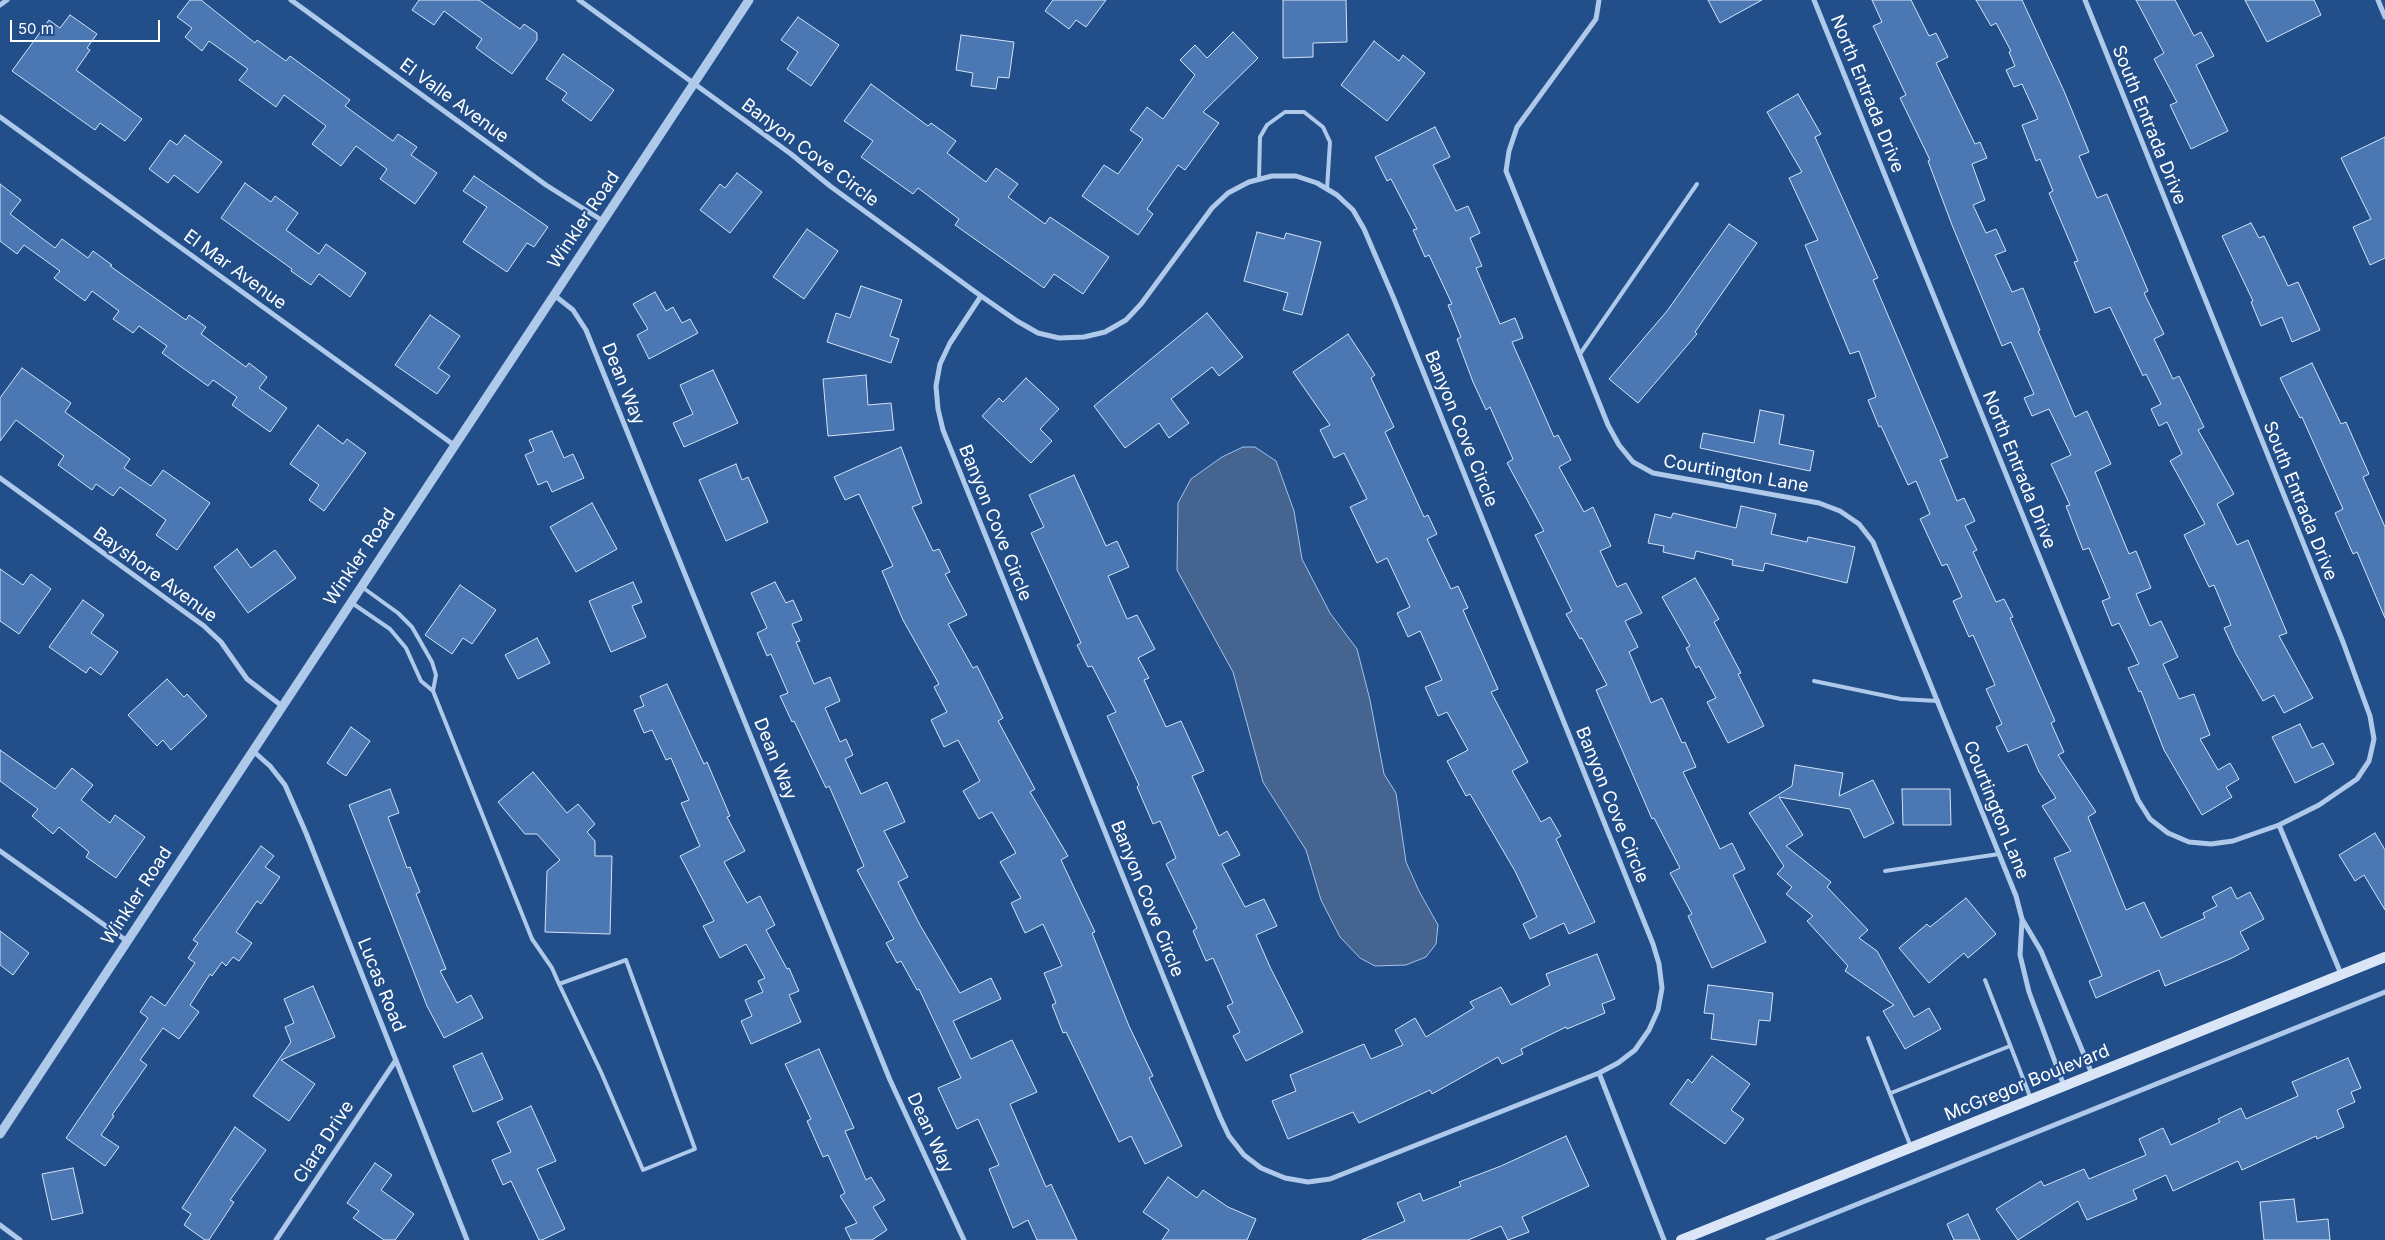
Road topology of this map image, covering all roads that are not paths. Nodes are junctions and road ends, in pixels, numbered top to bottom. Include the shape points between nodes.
1 (6, 0) edge
2 (291, 0) edge
3 (579, 0) edge
4 (750, 0) edge
5 (1599, 0) edge
6 (1814, 0) edge
7 (2084, 0) edge
8 (2378, 0) edge
9 (0, 5) edge
10 (2385, 17) edge
11 (694, 84) junction
12 (0, 117) edge
13 (1259, 179) junction
14 (1697, 184) dead end
15 (1328, 189) junction
16 (603, 221) junction
17 (554, 295) junction
18 (981, 296) junction
19 (1580, 354) junction
20 (454, 445) junction
21 (0, 478) edge
22 (361, 586) junction
23 (350, 602) junction
24 (1814, 681) dead end
25 (433, 691) junction
26 (1938, 701) junction
27 (282, 706) junction
28 (252, 750) junction
29 (2280, 825) junction
30 (0, 851) edge
31 (1999, 854) junction
32 (1885, 871) dead end
33 (2022, 919) junction
34 (127, 941) junction
35 (2385, 957) edge
36 (2341, 974) junction
37 (1985, 980) dead end
38 (559, 984) junction
39 (2385, 992) edge
40 (1868, 1038) dead end
41 (2010, 1046) junction
42 (396, 1060) junction
43 (1599, 1073) junction
44 (2092, 1074) junction
45 (2064, 1086) junction
46 (1891, 1093) junction
47 (2030, 1100) junction
48 (0, 1134) edge
49 (1911, 1148) junction
50 (0, 1225) edge
51 (20, 1240) edge
52 (276, 1240) edge
53 (467, 1240) edge
54 (964, 1240) edge
55 (1664, 1240) edge
56 (1681, 1240) edge
57 (1768, 1240) edge

1 - 9 street
2 - 16 street, El Valle Avenue via 546,184
3 - 11 street, Banyon Cove Circle
4 - 11 street, Winkler Road
5 - 19 street, Courtington Lane via 1596,19 1517,127 1506,171
6 - 29 street, North Entrada Drive via 2138,800 2150,819 2168,833 2189,842 2233,841
7 - 29 street, South Entrada Drive via 2370,716 2374,739 2369,761 2357,779 2319,805
8 - 10 street
11 - 16 street, Winkler Road
11 - 18 street, Banyon Cove Circle
12 - 20 street, El Mar Avenue
13 - 15 street, Banyon Cove Circle via 1296,176
13 - 15 lane via 1260,137 1267,124 1285,112 1304,112 1323,126 1330,142
13 - 18 street, Banyon Cove Circle via 1228,193 1212,208 1141,304 1126,320 1105,332 1059,338 1038,332
14 - 19 lane
15 - 43 street, Banyon Cove Circle via 1353,210 1394,299 1660,964 1662,988 1658,1010 1649,1030 1635,1050
16 - 17 street, Winkler Road
17 - 20 street, Winkler Road
17 - 54 street, Dean Way via 573,310 586,330 890,1080
18 - 43 street, Banyon Cove Circle via 940,364 936,386 943,430 1220,1117 1244,1155 1262,1168 1285,1178 1308,1182 1330,1179
19 - 26 street, Courtington Lane via 1608,425 1619,446 1633,462 1653,473 1676,479 1819,503 1840,511 1859,524 1885,566
20 - 22 street, Winkler Road
21 - 27 street, Bayshore Avenue via 204,626 221,642 247,679
22 - 23 street, Winkler Road
22 - 25 lane via 412,627 432,662 436,675
23 - 25 lane via 390,629 406,648 421,681
23 - 27 street, Winkler Road
24 - 26 lane via 1901,699
25 - 38 lane via 532,939
26 - 31 street, Courtington Lane
27 - 28 street, Winkler Road
28 - 34 street, Winkler Road
28 - 42 street, Lucas Road via 285,785
29 - 36 street
30 - 34 street
31 - 32 lane
31 - 33 street, Courtington Lane
33 - 44 street, Courtington Lane via 2041,951
33 - 45 street, Courtington Lane via 2020,955
34 - 48 street, Winkler Road
35 - 36 main road, McGregor Boulevard
36 - 44 main road, McGregor Boulevard
37 - 41 lane
38 - 38 lane via 643,1170 695,1149 626,960
39 - 57 street
40 - 46 lane
41 - 46 lane
41 - 47 lane
42 - 52 street, Clara Drive
42 - 53 street, Lucas Road
43 - 55 street
44 - 45 main road, McGregor Boulevard
45 - 47 main road, McGregor Boulevard
46 - 49 lane
47 - 49 main road, McGregor Boulevard
49 - 56 main road, McGregor Boulevard
50 - 51 street

